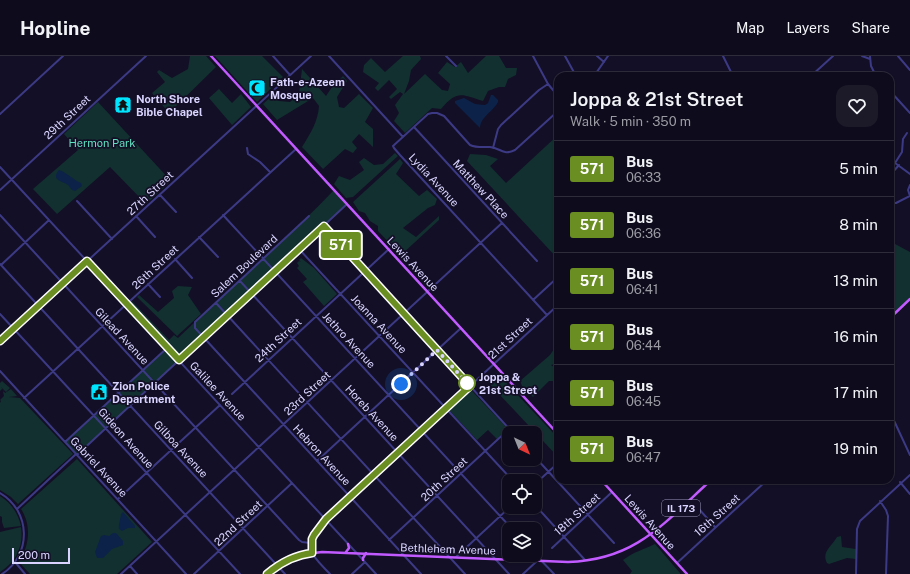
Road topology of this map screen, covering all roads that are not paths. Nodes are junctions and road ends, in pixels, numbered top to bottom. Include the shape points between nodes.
1 (63, 56) edge
2 (146, 56) edge
3 (211, 56) edge
4 (273, 56) edge
5 (311, 56) edge
6 (329, 56) edge
7 (446, 56) edge
8 (533, 56) edge
9 (565, 56) edge
10 (597, 56) edge
11 (608, 56) edge
12 (724, 56) edge
13 (833, 56) edge
14 (862, 56) edge
15 (898, 56) edge
16 (870, 58) edge
17 (604, 62) junction
18 (456, 66) dead end
19 (910, 70) edge
20 (574, 72) edge
21 (597, 72) edge
22 (731, 72) edge
23 (815, 72) edge
24 (874, 72) edge
25 (290, 75) junction
26 (548, 84) junction
27 (554, 91) edge
28 (894, 95) edge
29 (257, 106) junction
30 (910, 113) edge
31 (0, 114) edge
32 (554, 115) edge
33 (414, 127) junction
34 (907, 134) dead end
35 (403, 137) junction
36 (247, 148) dead end
37 (296, 148) junction
38 (493, 148) junction
39 (507, 153) junction
40 (507, 156) dead end
41 (895, 163) joint
42 (899, 165) junction
43 (0, 167) edge
44 (894, 171) edge
45 (270, 172) junction
46 (909, 172) edge
47 (12, 180) junction
48 (910, 185) edge
49 (0, 190) edge
50 (160, 195) junction
51 (910, 196) edge
52 (77, 201) dead end
53 (894, 203) edge
54 (347, 204) junction
55 (176, 212) dead end
56 (0, 215) edge
57 (223, 215) junction
58 (136, 216) junction
59 (309, 216) dead end
60 (49, 220) junction
61 (502, 223) junction
62 (324, 226) junction
63 (155, 237) dead end
64 (199, 237) junction
65 (112, 239) junction
66 (25, 242) junction
67 (481, 243) junction
68 (299, 249) junction
69 (389, 250) junction
70 (218, 257) dead end
71 (175, 259) junction
72 (263, 259) junction
73 (87, 261) junction
74 (537, 261) dead end
75 (0, 265) edge
76 (275, 271) junction
77 (365, 271) junction
78 (192, 278) dead end
79 (240, 281) junction
80 (554, 281) edge
81 (63, 284) junction
82 (148, 284) junction
83 (428, 292) junction
84 (251, 293) junction
85 (340, 294) junction
86 (160, 297) dead end
87 (910, 299) edge
88 (533, 300) junction
89 (216, 303) junction
90 (127, 304) junction
91 (38, 306) junction
92 (554, 309) edge
93 (0, 314) edge
94 (404, 314) junction
95 (894, 314) edge
96 (547, 315) junction
97 (227, 316) junction
98 (316, 316) junction
99 (102, 326) junction
100 (461, 328) junction
101 (14, 329) junction
102 (196, 330) joint
103 (380, 336) junction
104 (203, 338) junction
105 (292, 338) junction
106 (0, 341) edge
107 (168, 348) junction
108 (78, 349) junction
109 (437, 350) junction
110 (356, 359) junction
111 (179, 360) junction
112 (268, 360) junction
113 (494, 364) junction
114 (143, 370) junction
115 (0, 371) edge
116 (53, 371) junction
117 (413, 372) junction
118 (332, 381) junction
119 (244, 382) junction
120 (154, 383) junction
121 (470, 386) junction
122 (118, 393) junction
123 (232, 394) dead end
124 (389, 395) junction
125 (24, 398) junction
126 (308, 403) junction
127 (220, 405) junction
128 (130, 406) junction
129 (446, 408) junction
130 (94, 416) junction
131 (365, 417) junction
132 (894, 421) edge
133 (284, 425) junction
134 (507, 426) edge
135 (105, 428) junction
136 (196, 428) junction
137 (554, 430) edge
138 (422, 431) junction
139 (502, 436) edge
140 (340, 439) junction
141 (65, 442) junction
142 (259, 448) junction
143 (171, 450) junction
144 (485, 451) junction
145 (398, 453) junction
146 (76, 454) junction
147 (910, 455) edge
148 (316, 461) junction
149 (542, 464) edge
150 (554, 467) edge
151 (235, 470) junction
152 (549, 472) junction
153 (146, 473) junction
154 (461, 474) junction
155 (506, 474) edge
156 (374, 475) junction
157 (910, 475) edge
158 (554, 477) edge
159 (542, 478) edge
160 (900, 482) junction
161 (292, 483) junction
162 (560, 484) edge
163 (605, 484) edge
164 (707, 484) edge
165 (763, 484) edge
166 (612, 492) junction
167 (0, 493) edge
168 (210, 493) junction
169 (910, 494) edge
170 (437, 496) junction
171 (350, 497) junction
172 (118, 499) junction
173 (690, 499) junction
174 (880, 502) junction
175 (268, 506) junction
176 (17, 509) junction
177 (542, 512) edge
178 (588, 514) junction
179 (186, 516) junction
180 (500, 516) junction
181 (413, 518) junction
182 (326, 519) junction
183 (506, 522) edge
184 (715, 527) junction
185 (243, 529) junction
186 (651, 535) junction
187 (564, 536) junction
188 (476, 538) junction
189 (389, 540) junction
190 (157, 542) junction
191 (311, 543) junction
192 (614, 543) dead end
193 (348, 544) junction
194 (552, 548) dead end
195 (219, 551) junction
196 (345, 552) junction
197 (312, 553) junction
198 (357, 553) junction
199 (366, 553) junction
200 (403, 555) junction
201 (449, 557) junction
202 (456, 557) junction
203 (494, 559) junction
204 (502, 559) edge
205 (364, 561) junction
206 (542, 561) joint
207 (586, 561) junction
208 (15, 562) junction
209 (536, 562) edge
210 (677, 563) junction
211 (130, 566) junction
212 (278, 566) junction
213 (2, 574) edge
214 (25, 574) edge
215 (121, 574) edge
216 (138, 574) edge
217 (186, 574) edge
218 (194, 574) edge
219 (240, 574) edge
220 (267, 574) edge
221 (285, 574) edge
222 (330, 574) edge
223 (352, 574) edge
224 (376, 574) edge
225 (421, 574) edge
226 (465, 574) edge
227 (509, 574) edge
228 (523, 574) edge
229 (554, 574) edge
230 (687, 574) edge
231 (856, 574) edge
232 (886, 574) edge

1 - 31 street
2 - 47 street, 29th Street
3 - 29 main road, Lewis Avenue
4 - 25 street
5 - 25 street, 27th Street
6 - 35 street
7 - 18 street
8 - 26 street
9 - 20 street
10 - 17 street
11 - 17 street
12 - 22 street
13 - 23 street
14 - 16 street
15 - 19 street
16 - 24 street
17 - 21 street
25 - 29 street, 27th Street
26 - 27 street
26 - 38 street via 500,125
28 - 30 street
29 - 37 main road, Lewis Avenue
29 - 50 street, 27th Street
32 - 39 street via 515,150
33 - 35 street
33 - 38 street via 428,114 437,112 444,116 470,145
33 - 61 street, Matthew Place
34 - 41 street via 902,152
35 - 67 street, Lydia Avenue via 393,146 394,148
36 - 45 street via 248,154
37 - 45 street, 26th Street
37 - 54 main road, Lewis Avenue
38 - 39 street
39 - 40 street
41 - 42 street
42 - 44 street
42 - 46 street
43 - 47 street, Galilee Avenue
45 - 57 street, 26th Street
47 - 49 street, 29th Street
47 - 60 street, Galilee Avenue
48 - 51 street
50 - 55 street
50 - 58 street, 27th Street
51 - 53 street
52 - 65 street
54 - 62 street
54 - 69 main road, Lewis Avenue
56 - 66 street, Gilead Avenue
57 - 64 street, 26th Street
57 - 72 street, Jethro Avenue
58 - 63 street
58 - 65 street, 27th Street
59 - 72 street, Salem Boulevard
60 - 66 street
60 - 73 street, Galilee Avenue
61 - 67 street, 23rd Street
61 - 74 street, Matthew Place
62 - 68 street
62 - 77 street
64 - 70 street
64 - 71 street, 26th Street
65 - 73 street, 27th Street
66 - 75 street
66 - 81 street, Gilead Avenue
67 - 83 street, 23rd Street
67 - 88 street, Lydia Avenue
68 - 76 street
68 - 85 street, Joanna Avenue
69 - 77 street, 24th Street
69 - 83 main road, Lewis Avenue
71 - 78 street
71 - 82 street, 26th Street
72 - 76 street, Jethro Avenue
72 - 79 street, Salem Boulevard
73 - 81 street, 27th Street
73 - 90 street, Galilee Avenue
75 - 91 street, Gilboa Avenue
76 - 84 street
76 - 98 street, Jethro Avenue
77 - 85 street, 24th Street
77 - 94 street
79 - 84 street, Horeb Avenue
79 - 89 street, Salem Boulevard
80 - 88 street
81 - 91 street, 27th Street
81 - 99 street, Gilead Avenue
82 - 86 street
82 - 90 street, 26th Street
83 - 94 street, 23rd Street
83 - 100 main road, Lewis Avenue
84 - 97 street
84 - 105 street, Horeb Avenue
85 - 98 street, 24th Street
85 - 103 street, Joanna Avenue
87 - 95 main road
88 - 96 street, Lydia Avenue
89 - 97 street
89 - 102 street, Salem Boulevard via 195,322
90 - 99 street, 26th Street
90 - 107 street, Galilee Avenue
91 - 101 street, 27th Street
91 - 108 street, Gilboa Avenue
92 - 96 street, 21st Street
93 - 101 street, Gideon Avenue
94 - 103 street, 23rd Street
94 - 109 street
96 - 113 street, 21st Street
97 - 104 street
97 - 112 street
98 - 105 street, 24th Street
98 - 110 street, Jethro Avenue
99 - 108 street, 26th Street
99 - 114 street, Gilead Avenue
100 - 109 street
100 - 113 main road, Lewis Avenue
101 - 106 street, 27th Street
101 - 116 street, Gideon Avenue
102 - 104 street, Hebron Avenue
103 - 110 street, 23rd Street
103 - 117 street, Joanna Avenue
104 - 111 street
104 - 119 street, Hebron Avenue
105 - 112 street, 24th Street
105 - 118 street, Horeb Avenue
107 - 111 street, Galilee Avenue
107 - 114 street
108 - 116 street, 26th Street
108 - 122 street, Gilboa Avenue
109 - 117 street
109 - 121 street
110 - 118 street, 23rd Street
110 - 124 street, Jethro Avenue
111 - 120 street
111 - 127 street, Galilee Avenue
112 - 119 street, 24th Street
112 - 126 street
113 - 121 street, 21st Street
113 - 137 main road, Lewis Avenue
114 - 120 street, Gilead Avenue
114 - 122 street
115 - 125 street, Gabriel Avenue
116 - 125 street, 26th Street
116 - 130 street, Gideon Avenue
117 - 124 street
117 - 129 street, Joanna Avenue
118 - 126 street, 23rd Street
118 - 131 street, Horeb Avenue
119 - 123 street, 24th Street
119 - 133 street, Hebron Avenue
120 - 128 street
120 - 136 street, Gilead Avenue
121 - 129 street, 21st Street
121 - 134 street
122 - 128 street, Gilboa Avenue
122 - 130 street
124 - 131 street
124 - 138 street, Jethro Avenue
125 - 141 street, Gabriel Avenue
126 - 133 street, 23rd Street
126 - 140 street
127 - 136 street
127 - 142 street, Galilee Avenue
128 - 135 street
128 - 143 street, Gilboa Avenue
129 - 138 street, 21st Street
129 - 144 street, Joanna Avenue
130 - 135 street, Gideon Avenue
130 - 141 street
131 - 140 street
131 - 145 street, Horeb Avenue
132 - 147 street
133 - 142 street, 23rd Street
133 - 148 street, Hebron Avenue
135 - 146 street
135 - 153 street, Gideon Avenue
136 - 143 street
136 - 151 street, Gilead Avenue
138 - 145 street, 21st Street
138 - 154 street, Jethro Avenue
139 - 144 street, 20th Street
140 - 148 street
140 - 156 street
141 - 146 street, Gabriel Avenue
142 - 151 street, 23rd Street
142 - 161 street, Galilee Avenue
143 - 153 street
143 - 168 street, Gilboa Avenue
144 - 154 street, 20th Street
144 - 155 street, Joanna Avenue
145 - 156 street, 21st Street
145 - 170 street, Horeb Avenue
146 - 172 street, Gabriel Avenue
146 - 176 street
148 - 171 street, Hebron Avenue
149 - 152 street
150 - 152 street
151 - 168 street, 23rd Street
151 - 175 street, Gilead Avenue
152 - 158 street
152 - 159 street
153 - 172 street
153 - 179 street, Gideon Avenue
154 - 170 street, 20th Street
154 - 180 street, Jethro Avenue
156 - 171 street, 21st Street
156 - 181 street
157 - 160 street
160 - 169 street
160 - 174 street
161 - 175 street, 22nd Street
161 - 182 street, Galilee Avenue
162 - 178 street
163 - 166 main road, Lewis Avenue
164 - 173 main road, IL 173
165 - 184 street, 16th Street
166 - 178 street, 18th Street
166 - 186 main road, Lewis Avenue
167 - 176 street
168 - 179 street, 23rd Street
168 - 185 street, Gilboa Avenue
170 - 181 street, 20th Street
170 - 188 street, Horeb Avenue
171 - 182 street, 21st Street
171 - 189 street, Hebron Avenue
172 - 190 street, Gabriel Avenue
173 - 184 street
173 - 186 main road, IL 173
174 - 231 street via 861,519 858,527
174 - 232 street via 888,516
175 - 185 street, 22nd Street
175 - 191 street, Gilead Avenue via 299,540
176 - 208 street via 23,522 24,537 21,552
177 - 187 street
178 - 187 street, 18th Street
178 - 192 street
179 - 190 street, 23rd Street
179 - 195 street, Gideon Avenue
180 - 183 street, Jethro Avenue
180 - 188 street
181 - 189 street, 20th Street
181 - 201 street
182 - 191 street, 21st Street via 313,532
182 - 193 street, Galilee Avenue
184 - 210 street, 16th Street
185 - 195 street, 22nd Street
185 - 212 street, Gilboa Avenue
186 - 207 main road, Bethlehem Avenue / IL 173 via 619,553
186 - 210 main road, Lewis Avenue
187 - 194 street, 18th Street
187 - 207 street
188 - 202 street
188 - 203 street, Horeb Avenue
189 - 200 street, Hebron Avenue
190 - 211 street, 23rd Street
190 - 217 street, Gabriel Avenue
191 - 197 street
193 - 196 main road via 349,548
193 - 198 street, Galilee Avenue
195 - 218 street, 22nd Street
195 - 219 street, Gideon Avenue
196 - 197 main road, Bethlehem Avenue / IL 173
196 - 198 main road, Bethlehem Avenue / IL 173
197 - 212 main road, Bethlehem Avenue / IL 173 via 293,558
197 - 222 street
198 - 199 main road, Bethlehem Avenue / IL 173
198 - 205 street, Galilee Avenue
199 - 200 main road, Bethlehem Avenue / IL 173
199 - 205 main road via 362,558
200 - 201 main road, Bethlehem Avenue / IL 173
200 - 225 street, Hebron Avenue
201 - 202 main road, Bethlehem Avenue / IL 173
201 - 226 street
202 - 203 main road, Bethlehem Avenue / IL 173
203 - 204 main road, Bethlehem Avenue / IL 173
203 - 227 street, Horeb Avenue
205 - 223 street
205 - 224 street, Galilee Avenue
206 - 207 main road, Bethlehem Avenue / IL 173
206 - 229 street
208 - 213 street
208 - 214 street
209 - 228 street
210 - 230 main road, Lewis Avenue
211 - 215 street, 23rd Street
211 - 216 street
212 - 220 main road, Bethlehem Avenue / IL 173
212 - 221 street, Gilboa Avenue

